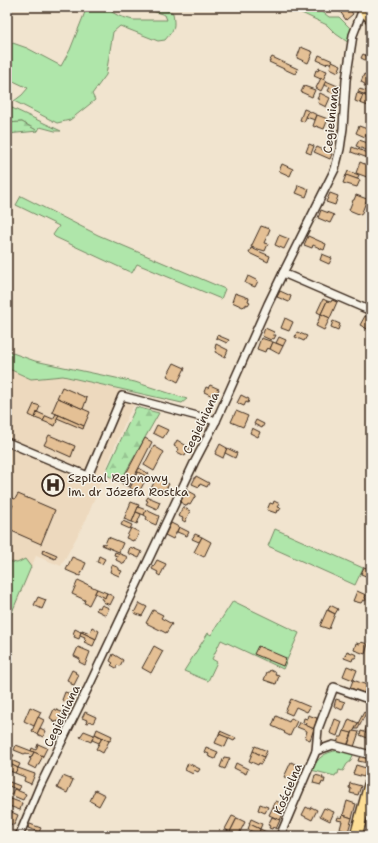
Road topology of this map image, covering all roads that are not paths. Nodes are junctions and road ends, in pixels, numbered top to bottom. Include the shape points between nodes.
1 (363, 8) edge
2 (371, 18) edge
3 (283, 272) junction
4 (371, 311) edge
5 (216, 421) junction
6 (7, 442) edge
7 (371, 700) edge
8 (316, 751) junction
9 (371, 755) edge
10 (371, 781) edge
11 (19, 836) edge
12 (280, 836) edge
13 (356, 836) edge

1 - 2 main road
1 - 3 street, Cegielniana via 353,35 337,162
3 - 4 street
3 - 5 street, Cegielniana
5 - 6 street via 122,396 88,476
5 - 11 street, Cegielniana via 40,786
7 - 8 street, Kościelna via 334,687 318,730
8 - 9 street via 333,745
8 - 12 street, Kościelna
10 - 13 main road

